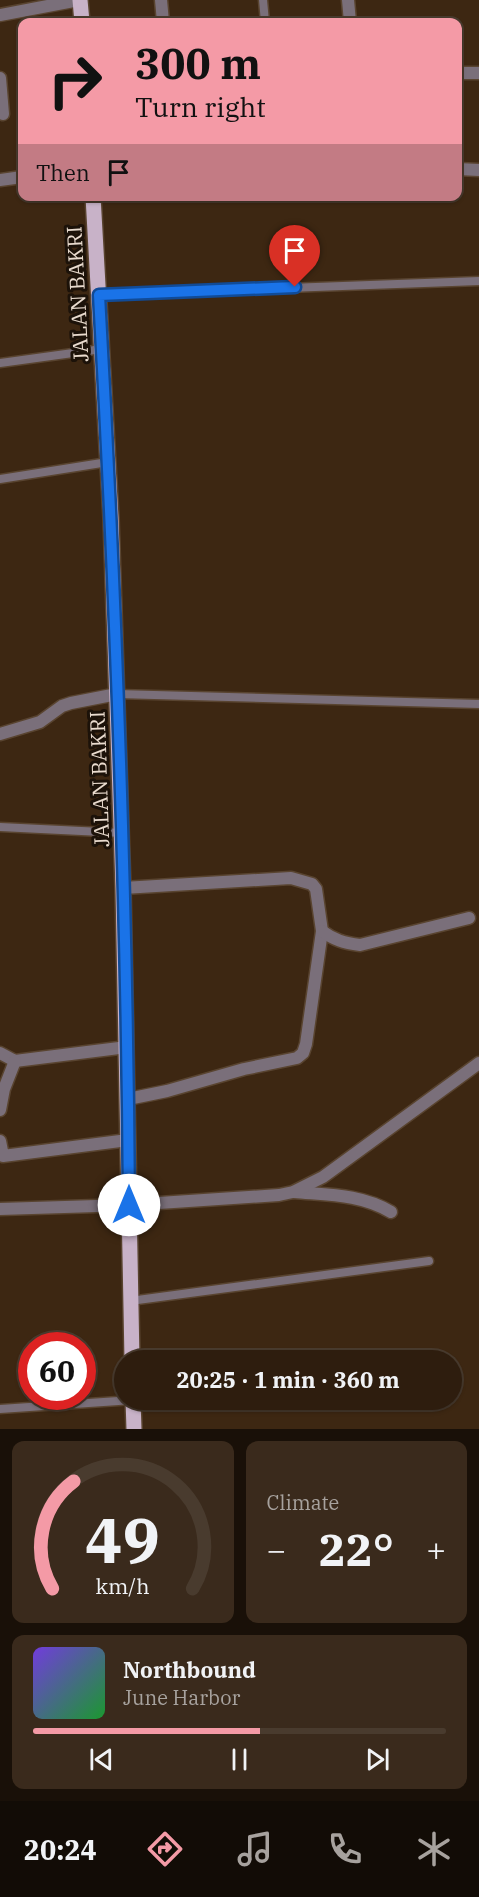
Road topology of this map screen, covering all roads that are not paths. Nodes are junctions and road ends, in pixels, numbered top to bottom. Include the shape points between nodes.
1 (79, 0) edge
2 (161, 0) edge
3 (263, 0) edge
4 (348, 0) edge
5 (0, 15) edge
6 (81, 18) edge
7 (163, 18) edge
8 (265, 18) edge
9 (350, 18) edge
10 (462, 73) edge
11 (479, 73) edge
12 (0, 78) edge
13 (3, 114) dead end
14 (462, 169) edge
15 (479, 170) edge
16 (18, 178) edge
17 (0, 180) edge
18 (93, 201) edge
19 (479, 281) edge
20 (99, 295) junction
21 (102, 350) junction
22 (0, 363) edge
23 (108, 462) junction
24 (0, 479) edge
25 (117, 694) junction
26 (479, 704) edge
27 (0, 734) edge
28 (0, 827) edge
29 (122, 833) junction
30 (123, 888) junction
31 (469, 918) dead end
32 (322, 931) junction
33 (127, 1047) junction
34 (0, 1053) edge
35 (15, 1061) junction
36 (479, 1063) edge
37 (128, 1099) junction
38 (0, 1110) edge
39 (128, 1140) junction
40 (0, 1141) edge
41 (1, 1156) edge
42 (293, 1192) junction
43 (129, 1205) junction
44 (0, 1209) edge
45 (391, 1212) dead end
46 (429, 1261) dead end
47 (130, 1300) junction
48 (132, 1350) edge
49 (114, 1401) edge
50 (0, 1409) edge
51 (133, 1410) edge
52 (134, 1429) edge

1 - 5 street
1 - 6 main road
2 - 7 street
3 - 8 lane
4 - 9 street
10 - 11 street
12 - 13 street
14 - 15 street
16 - 17 street
18 - 20 main road, JALAN BAKRI
19 - 20 lane
20 - 21 main road, JALAN BAKRI
21 - 22 lane
21 - 23 main road, JALAN BAKRI
23 - 24 lane
23 - 25 main road, JALAN BAKRI
25 - 26 lane
25 - 27 street via 62,706 40,722
25 - 29 main road, JALAN BAKRI
28 - 29 lane
29 - 30 main road, JALAN BAKRI
30 - 32 street via 302,880 316,889
30 - 33 main road, JALAN BAKRI
31 - 32 street via 360,945 334,940
32 - 37 street via 303,1053 297,1058
33 - 35 street
33 - 37 main road, JALAN BAKRI
34 - 35 street
35 - 38 street
36 - 42 street via 323,1177
37 - 39 main road, JALAN BAKRI
39 - 41 street
39 - 43 main road, JALAN BAKRI
40 - 41 street
42 - 43 street
42 - 45 street via 360,1198
43 - 44 street
43 - 47 main road, JALAN BAKRI
46 - 47 lane
47 - 48 main road, JALAN BAKRI
49 - 50 lane
51 - 52 main road

